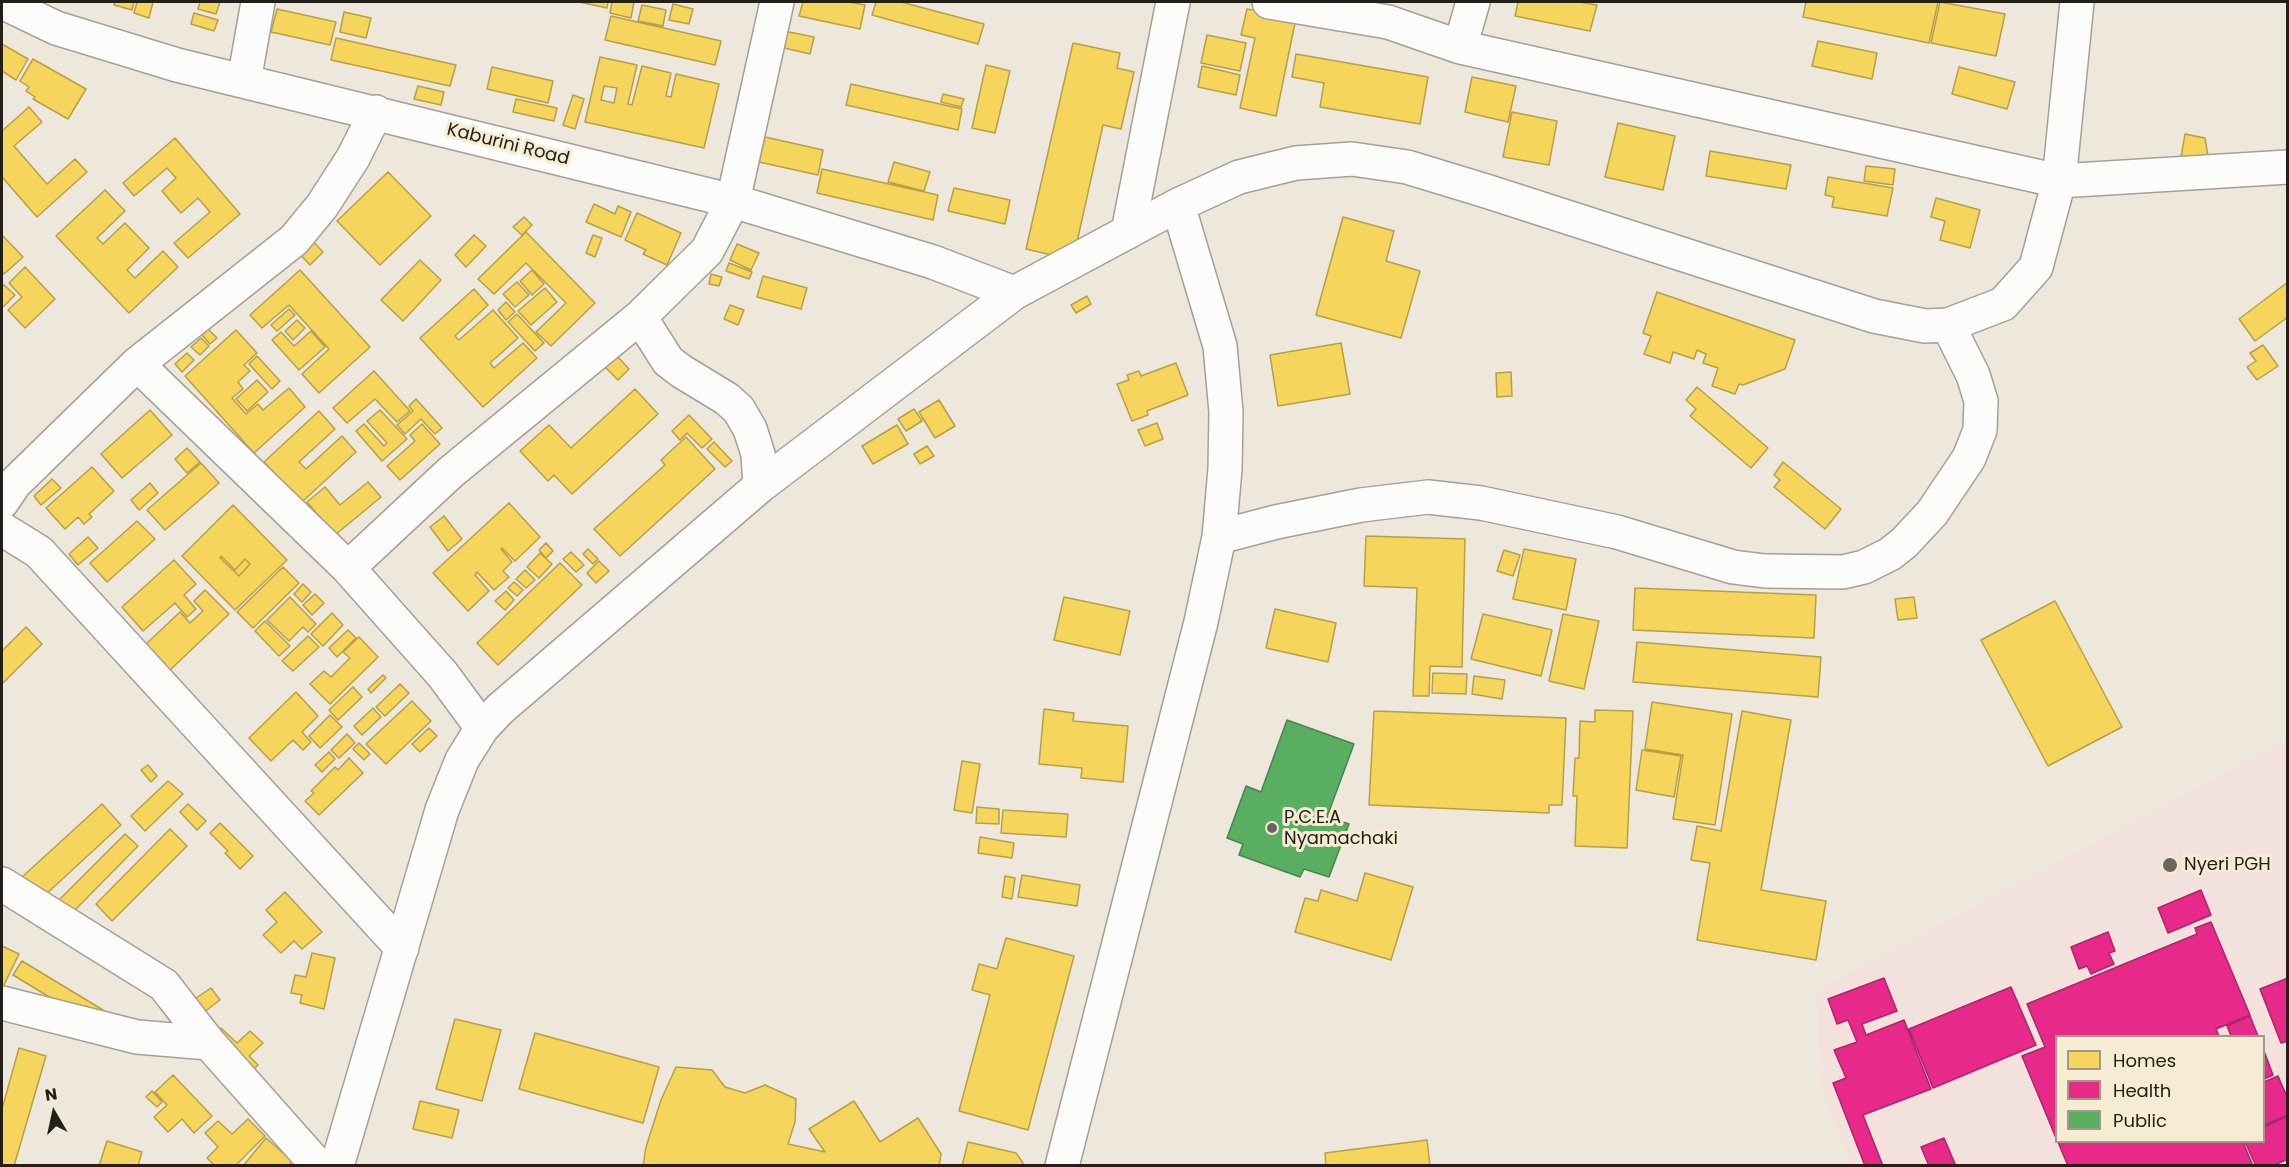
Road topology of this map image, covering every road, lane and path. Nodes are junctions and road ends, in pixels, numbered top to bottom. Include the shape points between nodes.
1 (2, 2) edge
2 (258, 2) edge
3 (777, 2) edge
4 (1173, 2) edge
5 (1269, 2) edge
6 (1473, 2) edge
7 (2077, 2) edge
8 (1460, 47) junction
9 (244, 81) junction
10 (376, 112) junction
11 (2288, 167) edge
12 (2060, 181) junction
13 (733, 201) junction
14 (1178, 205) junction
15 (1128, 232) junction
16 (1014, 293) junction
17 (640, 317) junction
18 (1948, 325) junction
19 (137, 364) junction
20 (760, 486) junction
21 (6, 487) edge
22 (2, 530) edge
23 (1220, 537) junction
24 (348, 568) junction
25 (482, 728) junction
26 (2, 884) edge
27 (402, 948) junction
28 (2, 1003) edge
29 (209, 1043) junction
30 (318, 1166) edge
31 (337, 1166) edge
32 (1062, 1166) edge

1 - 9 street, Kaburini Road via 56,28
2 - 9 street
3 - 13 street
4 - 15 street
5 - 8 street via 1388,22
6 - 8 street
7 - 12 street
8 - 12 street
9 - 10 street, Kaburini Road
10 - 13 street, Kaburini Road
10 - 19 street via 329,197 294,240
11 - 12 street
12 - 18 street via 2036,267 2003,304
13 - 16 street, Kaburini Road via 933,262
13 - 17 street via 707,251
14 - 15 street
14 - 18 street via 1239,177 1296,163 1352,159 1407,167 1874,316 1925,326
14 - 23 street via 1220,346 1226,446
15 - 16 street
16 - 20 street
17 - 20 street via 668,361 739,410 758,454
17 - 24 street via 450,472
18 - 23 street via 1973,375 1981,401 1980,430 1969,458 1932,513 1904,543 1864,567 1821,572 1733,567 1617,532 1481,503 1428,497 1361,505
19 - 21 street
19 - 24 street
20 - 25 street
22 - 27 street via 39,552
23 - 32 street via 1202,622
24 - 25 street via 443,675
25 - 27 street via 462,760 442,810
26 - 29 street via 164,985
27 - 31 street
28 - 29 street via 137,1037
29 - 30 street

